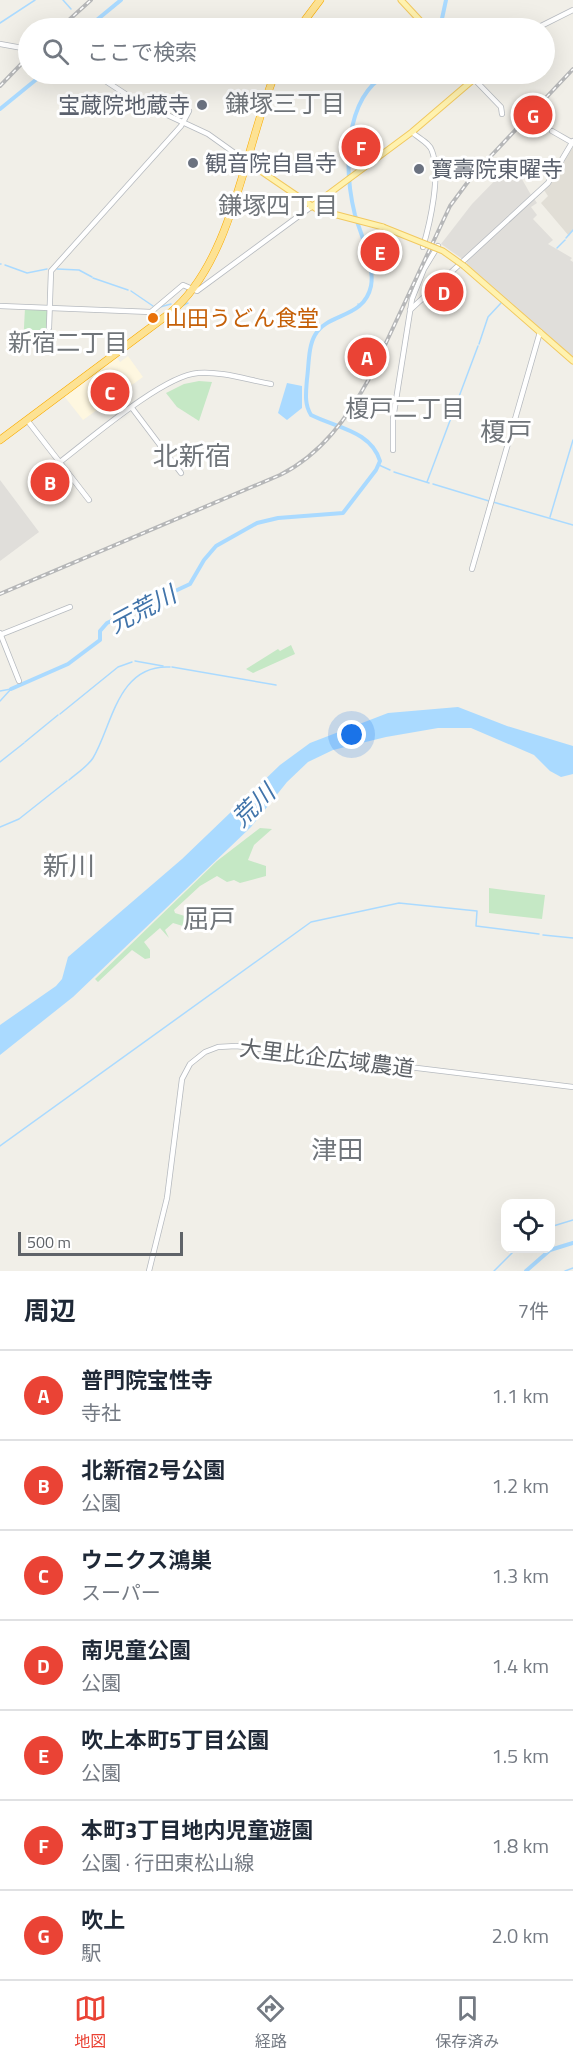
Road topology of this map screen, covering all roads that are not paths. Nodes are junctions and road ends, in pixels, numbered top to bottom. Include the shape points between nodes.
1 (318, 0) edge
2 (399, 0) edge
3 (573, 10) edge
4 (304, 18) edge
5 (416, 18) edge
6 (555, 19) edge
7 (0, 44) edge
8 (18, 47) edge
9 (110, 84) edge
10 (271, 84) edge
11 (464, 84) edge
12 (482, 84) edge
13 (189, 111) dead end
14 (505, 113) dead end
15 (183, 123) junction
16 (552, 131) dead end
17 (412, 132) junction
18 (573, 142) edge
19 (245, 160) junction
20 (311, 207) junction
21 (438, 246) dead end
22 (423, 247) dead end
23 (463, 264) junction
24 (192, 288) junction
25 (0, 306) edge
26 (49, 307) junction
27 (410, 310) junction
28 (49, 328) dead end
29 (540, 333) junction
30 (573, 361) edge
31 (271, 384) dead end
32 (132, 408) junction
33 (27, 420) junction
34 (0, 439) edge
35 (393, 450) dead end
36 (60, 462) junction
37 (181, 473) dead end
38 (89, 500) dead end
39 (472, 568) dead end
40 (70, 607) dead end
41 (0, 634) edge
42 (19, 681) dead end
43 (573, 1087) edge
44 (149, 1271) edge

1 - 4 highway
2 - 5 main road
3 - 6 street
7 - 8 street
9 - 15 street
10 - 19 highway
11 - 17 main road
12 - 14 street
13 - 15 street
15 - 19 street via 208,134
15 - 26 street via 51,271
16 - 18 street
17 - 20 main road
17 - 22 street via 430,146 434,162
18 - 23 street via 548,183
19 - 20 main road
19 - 24 highway via 219,241
20 - 23 main road, bridge via 384,227
20 - 24 street via 197,291
21 - 27 street via 424,268
23 - 27 street
23 - 29 main road
24 - 26 street via 183,285 151,312
24 - 33 highway via 170,313
24 - 34 highway via 162,316
25 - 26 street
26 - 28 street
27 - 35 street via 393,419
29 - 30 main road
29 - 39 street
31 - 32 street via 208,373 192,374 166,384
32 - 36 street
32 - 37 street
33 - 34 highway
33 - 36 street
36 - 38 street
40 - 41 street
41 - 42 street
43 - 44 street, 大里比企広域農道 via 236,1047 208,1051 190,1064 180,1084 167,1198

